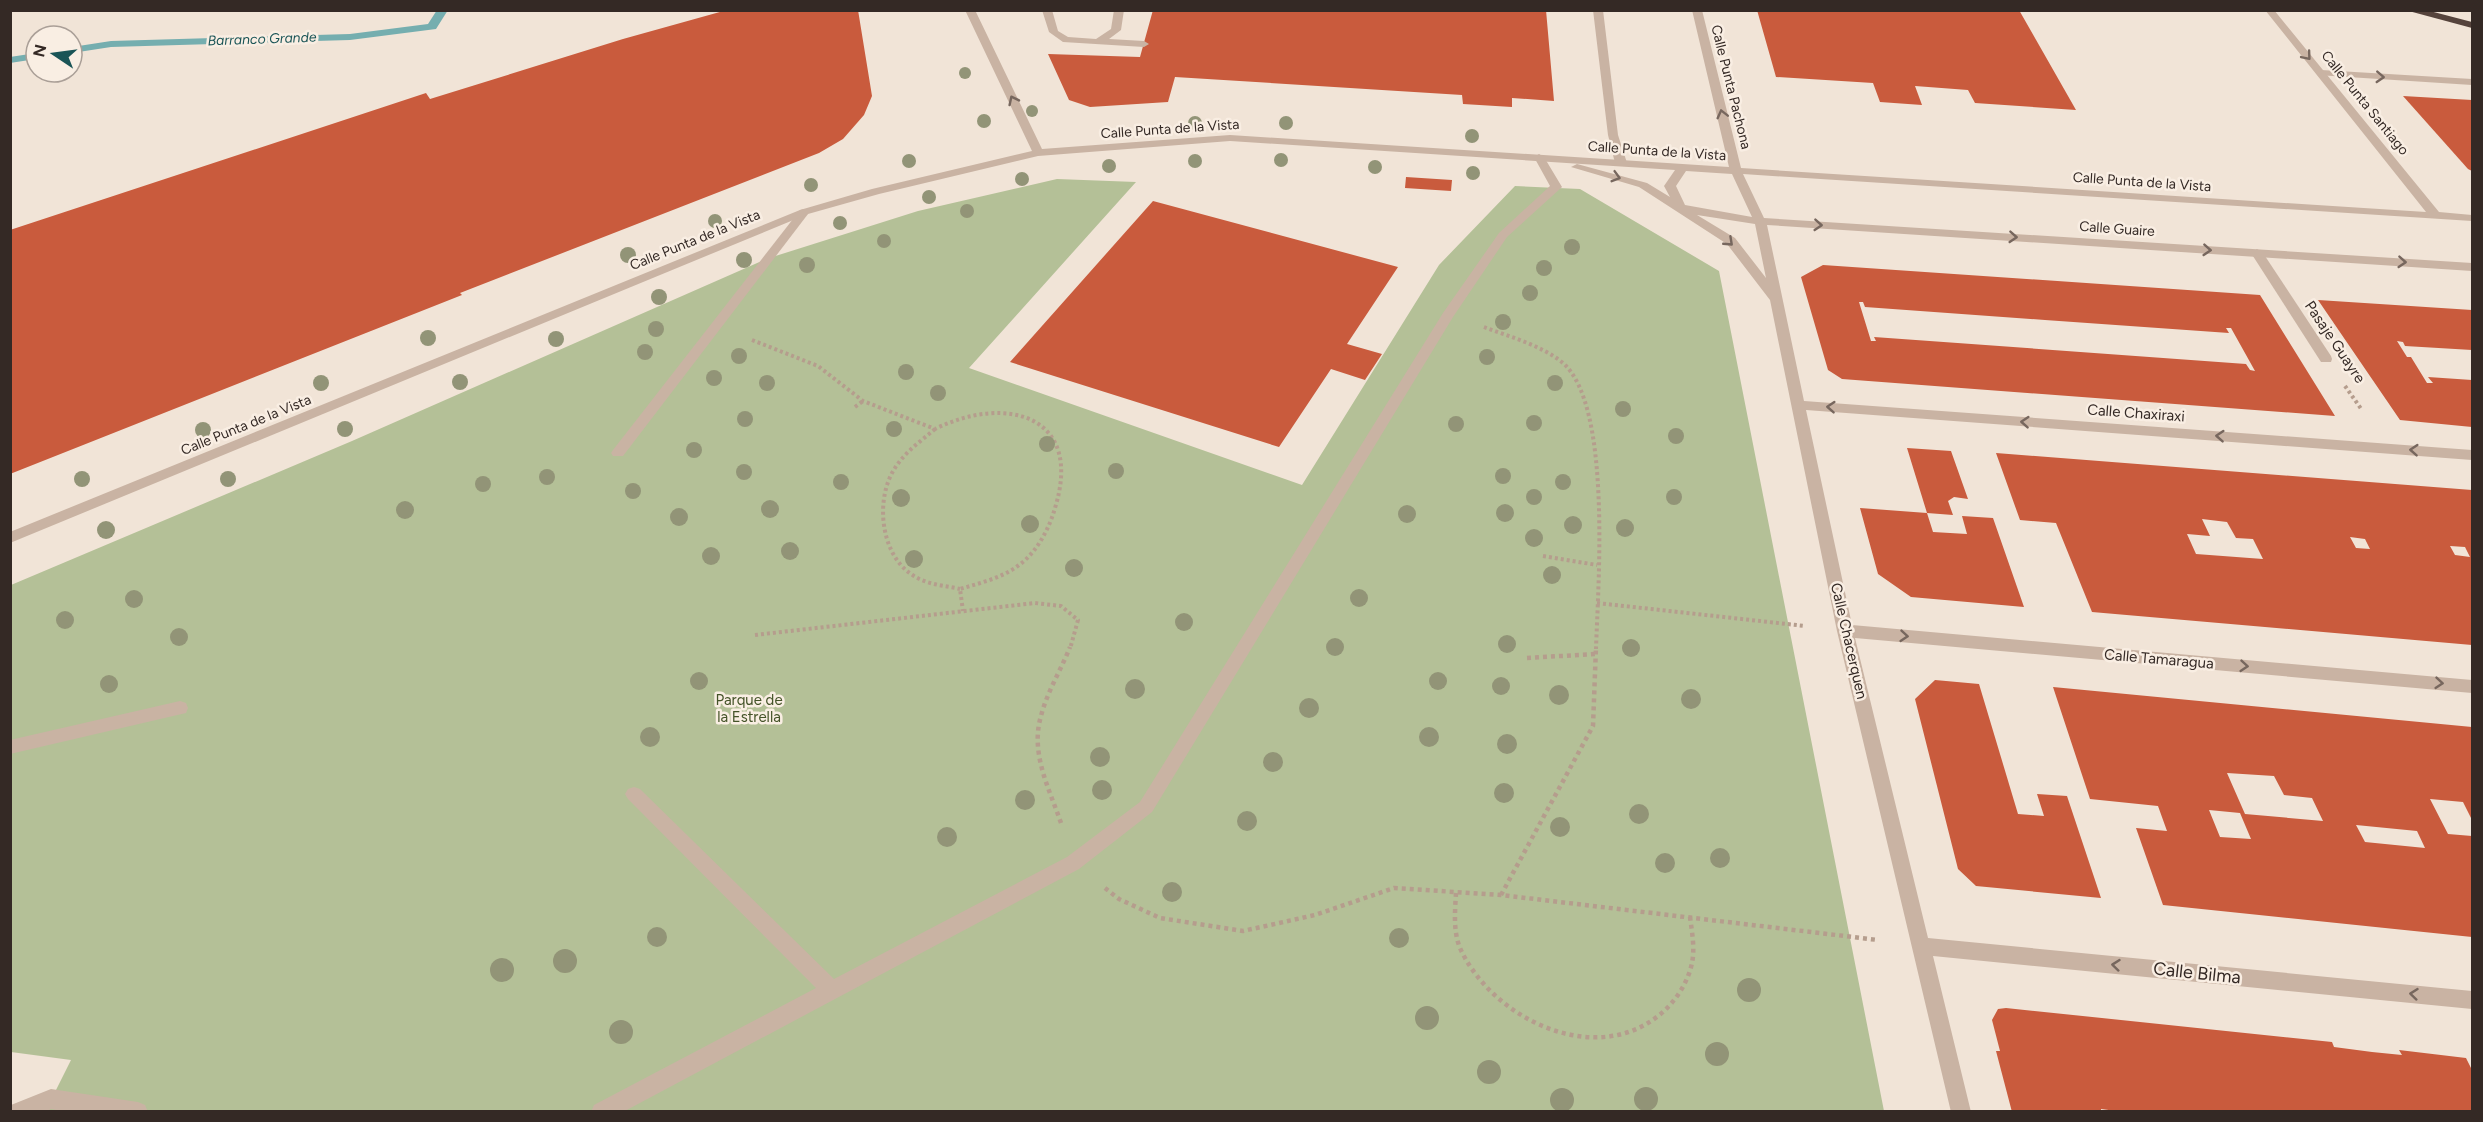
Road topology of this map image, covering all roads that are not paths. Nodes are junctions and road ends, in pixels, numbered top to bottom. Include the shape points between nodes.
1 (970, 10) edge
2 (1047, 10) edge
3 (1119, 10) edge
4 (1598, 10) edge
5 (1697, 10) edge
6 (2269, 10) edge
7 (2410, 10) edge
8 (2472, 25) edge
9 (1098, 42) junction
10 (1144, 44) dead end
11 (2321, 73) junction
12 (2472, 82) edge
13 (1038, 153) junction
14 (1539, 157) junction
15 (1621, 163) junction
16 (1682, 168) junction
17 (1736, 171) junction
18 (1681, 208) junction
19 (804, 212) junction
20 (2436, 216) junction
21 (2472, 218) edge
22 (1760, 221) junction
23 (2257, 253) junction
24 (2472, 267) edge
25 (1776, 299) junction
26 (2326, 359) road end
27 (1797, 405) junction
28 (618, 453) dead end
29 (2472, 454) edge
30 (10, 538) edge
31 (1845, 631) junction
32 (2472, 686) edge
33 (180, 708) dead end
34 (10, 747) edge
35 (634, 794) dead end
36 (1922, 946) junction
37 (831, 990) junction
38 (2472, 1000) edge
39 (18, 1112) edge
40 (138, 1112) edge
41 (601, 1112) edge
42 (1961, 1112) edge

13 -> 1 street
2 - 9 street via 1059,36
3 - 9 street via 1116,30
4 - 15 street via 1613,135
17 -> 5 street, Calle Punta Pachona
6 -> 11 street, Calle Punta Santiago
7 - 8 highway
9 - 10 street
11 -> 12 street
11 - 20 street, Calle Punta Santiago
13 - 14 street, Calle Punta de la Vista via 1230,138
13 - 19 street, Calle Punta de la Vista
14 - 15 street, Calle Punta de la Vista
14 -> 18 street via 1643,185
14 - 37 street via 1556,188 1503,235 1447,316 1146,807 1073,863
15 - 16 street, Calle Punta de la Vista
16 - 17 street, Calle Punta de la Vista
16 - 18 street via 1670,186
17 - 20 street, Calle Punta de la Vista
17 - 22 street, Calle Chacerquen
18 - 22 street, Calle Guaire
18 -> 25 street via 1731,241
19 - 28 street
19 - 30 street, Calle Punta de la Vista
20 - 21 street, Calle Punta de la Vista
22 -> 23 street, Calle Guaire
22 - 25 street, Calle Chacerquen
23 -> 24 street, Calle Guaire
23 - 26 street, Pasaje Guayre
25 - 27 street, Calle Chacerquen
29 -> 27 street, Calle Chaxiraxi
27 - 31 street, Calle Chacerquen
31 -> 32 street, Calle Tamaragua
31 - 36 street, Calle Chacerquen
33 - 34 street
35 - 37 street
38 -> 36 street, Calle Bilma
36 - 42 street, Calle Chacerquen
37 - 41 street
39 - 40 street via 51,1099

